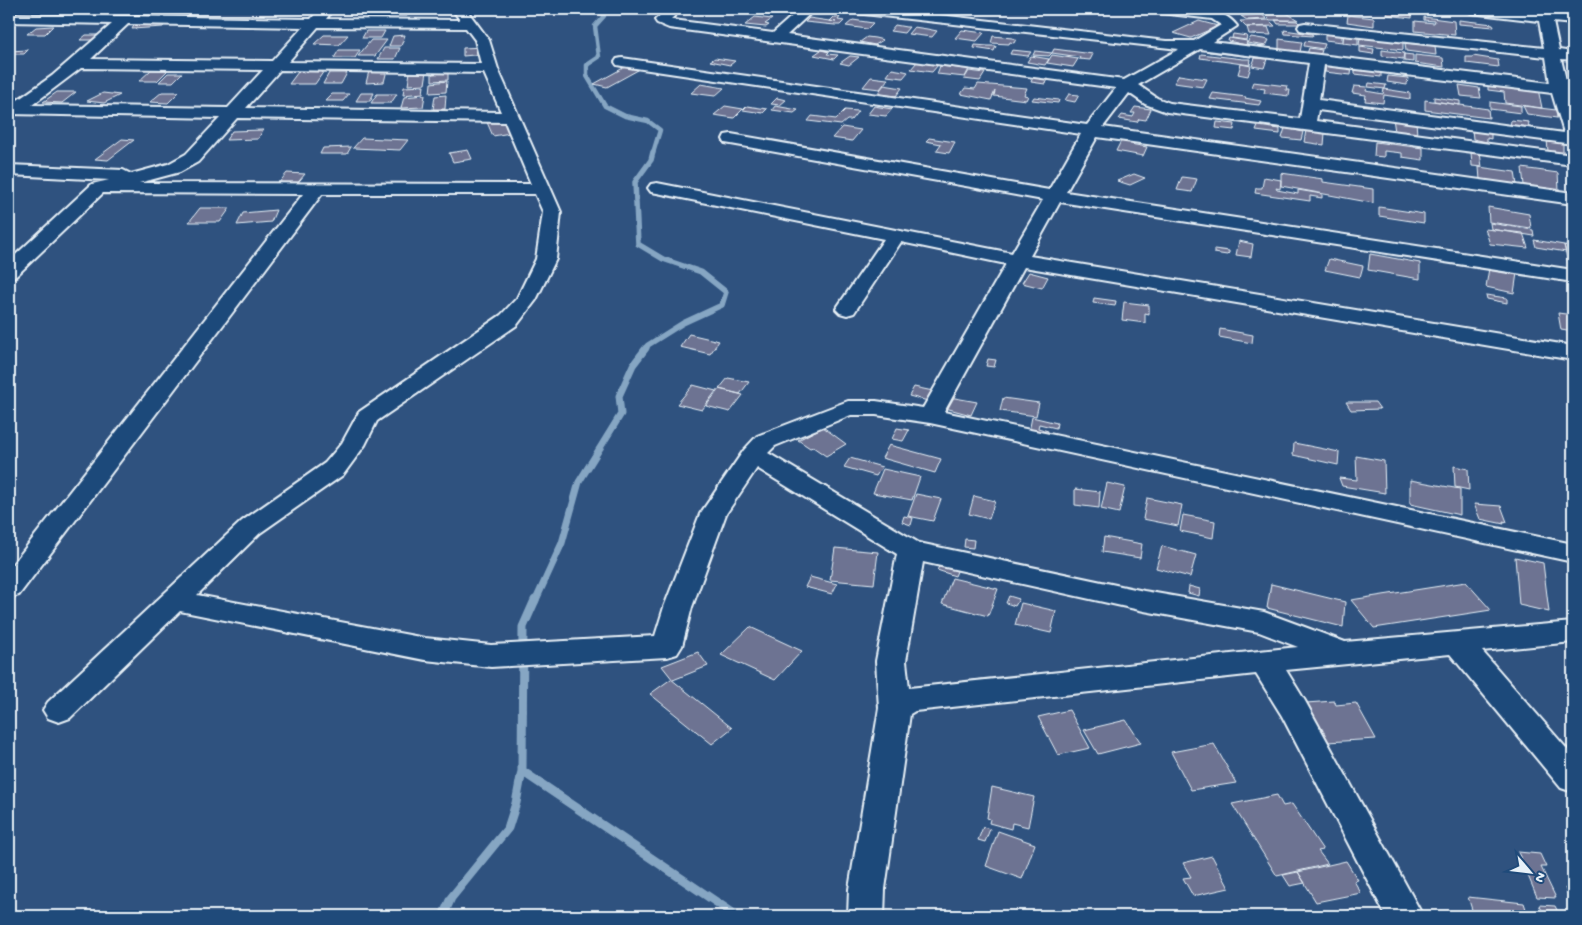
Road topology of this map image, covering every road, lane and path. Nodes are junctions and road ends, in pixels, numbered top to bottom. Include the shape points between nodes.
1 (108, 9) edge
2 (237, 9) edge
3 (328, 9) edge
4 (675, 9) edge
5 (808, 9) edge
6 (856, 9) edge
7 (960, 9) edge
8 (1161, 9) edge
9 (1471, 9) edge
10 (1545, 13) edge
11 (464, 16) edge
12 (9, 18) edge
13 (96, 20) junction
14 (124, 20) junction
15 (1573, 20) edge
16 (223, 22) junction
17 (315, 23) junction
18 (989, 24) junction
19 (1306, 27) dead end
20 (776, 38) junction
21 (1199, 45) junction
22 (1554, 53) junction
23 (1573, 56) edge
24 (1317, 59) junction
25 (622, 62) dead end
26 (78, 63) junction
27 (278, 64) junction
28 (490, 69) junction
29 (1127, 85) junction
30 (1566, 99) edge
31 (1310, 104) junction
32 (12, 112) edge
33 (232, 114) junction
34 (511, 117) junction
35 (1307, 125) junction
36 (1092, 130) junction
37 (1573, 135) edge
38 (1573, 139) edge
39 (731, 140) dead end
40 (1573, 160) edge
41 (9, 170) edge
42 (143, 177) junction
43 (98, 188) junction
44 (657, 188) dead end
45 (316, 189) junction
46 (543, 189) junction
47 (1054, 196) junction
48 (1573, 199) edge
49 (896, 235) junction
50 (1018, 260) junction
51 (9, 272) edge
52 (1573, 276) edge
53 (847, 309) dead end
54 (1573, 353) edge
55 (930, 416) junction
56 (753, 455) junction
57 (911, 550) junction
58 (1573, 553) edge
59 (9, 588) edge
60 (174, 600) junction
61 (1573, 632) edge
62 (1457, 642) junction
63 (1344, 653) junction
64 (1264, 661) junction
65 (895, 708) junction
66 (58, 710) dead end
67 (1573, 779) edge
68 (866, 916) edge
69 (1405, 916) edge

1 - 13 street
2 - 16 street
3 - 17 street
4 - 20 street via 662,20 670,24
5 - 20 street
6 - 18 street
7 - 18 street via 970,17
8 - 21 street via 1216,15 1229,23 1230,26
9 - 10 street
10 - 15 street
10 - 22 street
11 - 17 street
11 - 28 street via 482,40
12 - 13 street
13 - 14 street
14 - 16 street
14 - 26 street
16 - 17 street
17 - 27 street
18 - 21 street via 1166,45
19 - 22 street
20 - 29 street
21 - 24 street
21 - 29 street
22 - 23 street
22 - 30 street
24 - 30 street
24 - 31 street
25 - 36 street
26 - 27 street
26 - 32 street via 41,94
27 - 28 street
27 - 33 street
28 - 34 street
29 - 35 street via 1167,107
29 - 36 street
30 - 37 street
31 - 35 street
31 - 38 street
32 - 33 street
33 - 34 street
33 - 42 street via 192,158 174,168
34 - 46 street
35 - 40 street
36 - 47 street
36 - 48 street
39 - 47 street
41 - 42 street
42 - 43 street
43 - 45 street
43 - 51 street
44 - 49 street
45 - 46 street
45 - 59 street
46 - 60 street via 552,212 546,258 526,300 509,320 368,418 334,469 251,527
47 - 50 street
47 - 52 street
49 - 50 street
49 - 53 street
50 - 54 street
50 - 55 street
55 - 56 street via 876,408 848,408 766,441
55 - 58 street
56 - 57 street
56 - 60 street via 712,514 667,646 492,656 425,649
57 - 63 street via 1144,601 1264,622
57 - 65 street via 891,661
60 - 66 street
61 - 62 street
62 - 63 street
62 - 67 street
63 - 64 street
64 - 65 street via 908,700
64 - 69 street via 1294,709
65 - 68 street via 867,889

